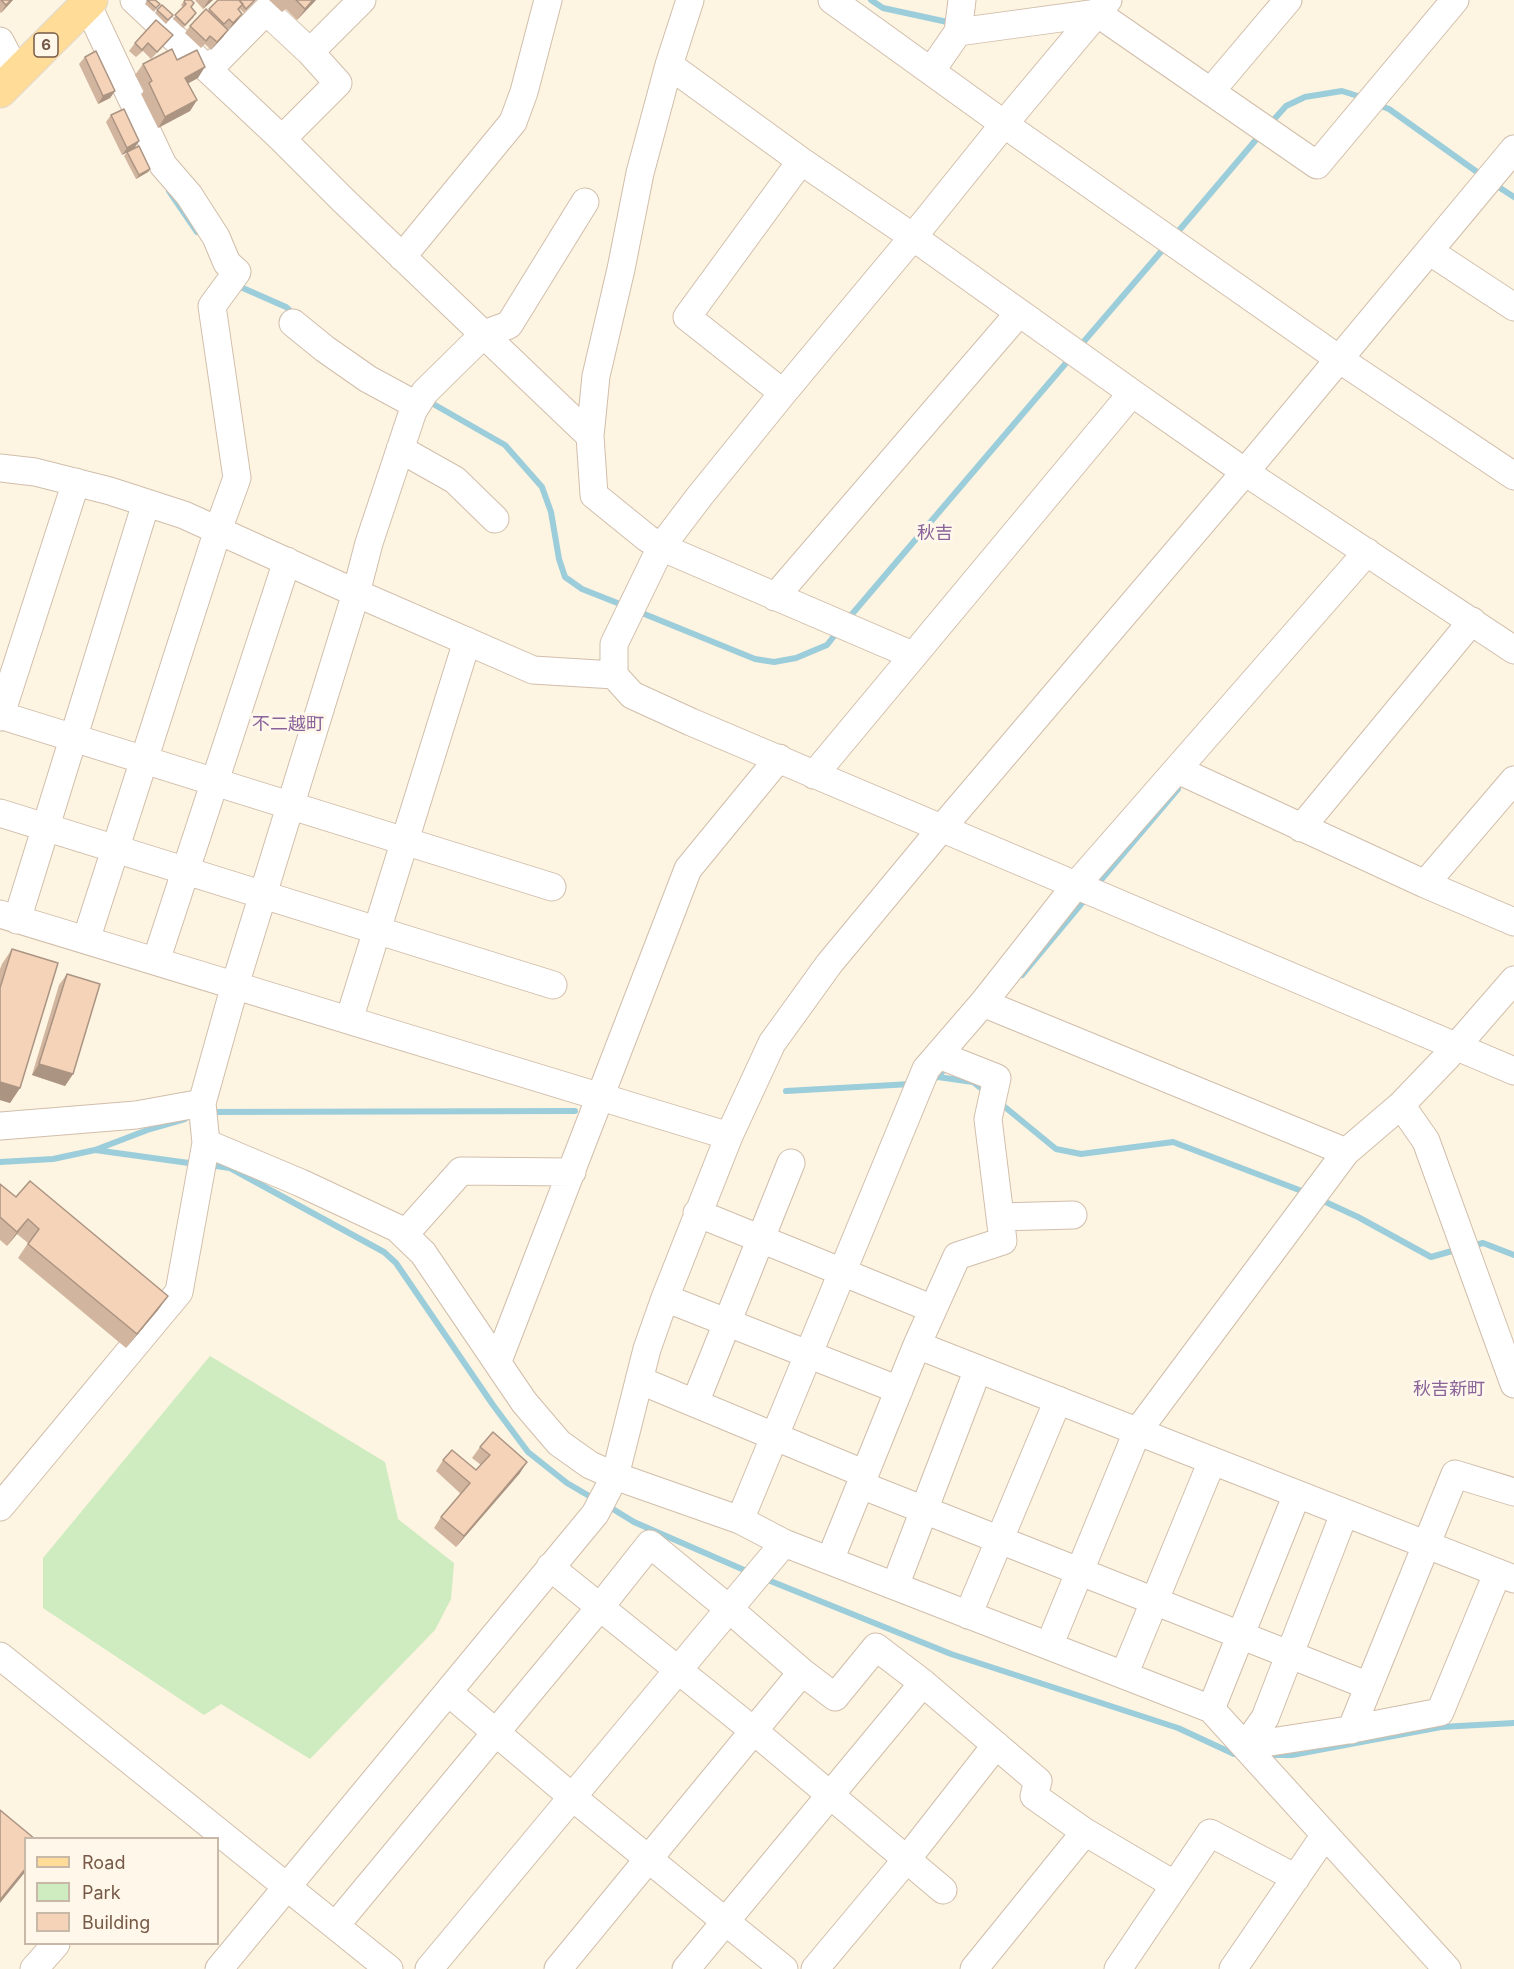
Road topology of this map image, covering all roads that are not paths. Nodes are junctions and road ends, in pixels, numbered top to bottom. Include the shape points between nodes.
1 (134, 0) edge
2 (362, 0) edge
3 (548, 0) edge
4 (690, 0) edge
5 (832, 0) edge
6 (963, 0) edge
7 (1288, 0) edge
8 (1455, 0) edge
9 (89, 2) edge
10 (1103, 7) edge
11 (958, 32) junction
12 (0, 41) edge
13 (310, 52) junction
14 (669, 64) junction
15 (208, 69) junction
16 (931, 71) junction
17 (9, 82) edge
18 (1211, 91) junction
19 (1004, 124) junction
20 (282, 139) junction
21 (1514, 149) edge
22 (801, 161) junction
23 (585, 202) dead end
24 (913, 237) junction
25 (1429, 251) junction
26 (402, 257) junction
27 (1514, 307) edge
28 (1019, 313) junction
29 (293, 323) dead end
30 (484, 334) junction
31 (1339, 359) junction
32 (783, 393) junction
33 (1132, 393) junction
34 (420, 399) junction
35 (590, 436) junction
36 (400, 449) junction
37 (0, 468) edge
38 (1245, 472) junction
39 (1514, 476) edge
40 (76, 482) junction
41 (147, 503) junction
42 (495, 519) dead end
43 (218, 530) junction
44 (662, 547) junction
45 (1367, 552) junction
46 (287, 561) junction
47 (356, 593) junction
48 (776, 597) junction
49 (1472, 621) junction
50 (467, 641) junction
51 (1514, 650) edge
52 (912, 655) junction
53 (614, 675) junction
54 (0, 716) edge
55 (74, 738) junction
56 (779, 758) junction
57 (144, 760) junction
58 (1178, 770) junction
59 (814, 775) junction
60 (1514, 780) edge
61 (215, 782) junction
62 (291, 805) junction
63 (0, 813) edge
64 (46, 828) junction
65 (1301, 828) junction
66 (941, 829) junction
67 (405, 841) junction
68 (115, 849) junction
69 (185, 871) junction
70 (1425, 884) junction
71 (1076, 885) junction
72 (552, 887) dead end
73 (263, 895) junction
74 (9, 917) edge
75 (1514, 922) edge
76 (377, 930) junction
77 (86, 940) junction
78 (156, 961) junction
79 (1514, 980) edge
80 (235, 985) junction
81 (553, 985) dead end
82 (983, 1003) junction
83 (349, 1020) junction
84 (1457, 1047) junction
85 (939, 1055) junction
86 (1514, 1071) edge
87 (600, 1095) junction
88 (202, 1103) junction
89 (1401, 1105) junction
90 (0, 1126) edge
91 (729, 1136) junction
92 (206, 1143) junction
93 (1346, 1152) junction
94 (791, 1163) dead end
95 (572, 1172) junction
96 (697, 1213) junction
97 (1073, 1215) dead end
98 (1000, 1217) junction
99 (404, 1235) junction
100 (761, 1239) junction
101 (842, 1272) junction
102 (665, 1298) junction
103 (933, 1309) junction
104 (728, 1322) junction
105 (917, 1345) junction
106 (808, 1354) junction
107 (498, 1361) junction
108 (978, 1369) junction
109 (639, 1380) junction
110 (1514, 1384) edge
111 (899, 1390) junction
112 (1058, 1400) junction
113 (695, 1403) junction
114 (1137, 1432) junction
115 (775, 1436) junction
116 (1212, 1461) junction
117 (615, 1476) junction
118 (863, 1479) junction
119 (1514, 1492) edge
120 (1297, 1494) junction
121 (0, 1507) edge
122 (924, 1510) junction
123 (1344, 1514) junction
124 (740, 1520) junction
125 (999, 1539) junction
126 (784, 1543) junction
127 (1426, 1546) junction
128 (831, 1560) junction
129 (550, 1567) junction
130 (1080, 1571) junction
131 (1505, 1577) edge
132 (894, 1586) junction
133 (1155, 1601) junction
134 (600, 1607) junction
135 (728, 1608) junction
136 (968, 1615) junction
137 (1241, 1635) junction
138 (1049, 1646) junction
139 (1290, 1654) junction
140 (0, 1656) edge
141 (678, 1670) junction
142 (802, 1672) junction
143 (1124, 1675) junction
144 (923, 1683) junction
145 (1369, 1686) junction
146 (448, 1692) junction
147 (1211, 1709) junction
148 (1351, 1730) junction
149 (754, 1731) junction
150 (496, 1733) junction
151 (996, 1745) junction
152 (1245, 1746) junction
153 (829, 1794) junction
154 (571, 1796) junction
155 (1085, 1832) junction
156 (1325, 1835) junction
157 (650, 1858) junction
158 (907, 1859) junction
159 (1296, 1878) junction
160 (1175, 1885) junction
161 (288, 1886) junction
162 (943, 1890) dead end
163 (725, 1920) junction
164 (336, 1925) junction
165 (55, 1945) edge
166 (382, 1967) edge
167 (38, 1968) edge
168 (219, 1969) edge
169 (429, 1969) edge
170 (558, 1969) edge
171 (686, 1969) edge
172 (784, 1969) edge
173 (814, 1969) edge
174 (974, 1969) edge
175 (1118, 1969) edge
176 (1233, 1969) edge
177 (1448, 1969) edge

1 - 15 street
2 - 13 street
3 - 26 street via 525,92 513,122
4 - 14 street
5 - 16 street
6 - 11 street
7 - 18 street
8 - 18 street via 1317,165
9 - 17 main road, 6
9 - 43 street via 163,165 189,195 216,237 227,263 230,281 212,306 237,478
10 - 11 street
10 - 18 street
10 - 19 street
11 - 16 street
12 - 17 street
13 - 15 street via 266,11
13 - 20 street via 338,82
14 - 22 street
14 - 35 street via 640,173 596,376
15 - 20 street
16 - 19 street
19 - 24 street
19 - 31 street
20 - 26 street
21 - 25 street
22 - 24 street
22 - 32 street via 687,317
23 - 30 street via 509,325
24 - 28 street
24 - 32 street
25 - 27 street
25 - 31 street
26 - 30 street
28 - 33 street
28 - 48 street
29 - 34 street via 368,379
30 - 34 street
30 - 35 street
31 - 38 street
31 - 39 street
32 - 44 street
33 - 38 street
33 - 52 street
34 - 36 street
35 - 44 street via 594,495
36 - 42 street via 455,480
36 - 47 street
37 - 40 street
38 - 45 street
38 - 66 street
40 - 41 street
40 - 54 street
41 - 43 street
41 - 55 street
43 - 46 street
43 - 57 street
44 - 48 street
44 - 53 street via 614,644
45 - 49 street
45 - 58 street
46 - 47 street
46 - 61 street
47 - 50 street
47 - 62 street
48 - 52 street
49 - 51 street
49 - 65 street
50 - 53 street via 533,670
50 - 67 street
52 - 59 street
53 - 56 street via 632,695
54 - 55 street
55 - 57 street
55 - 64 street
56 - 59 street
56 - 87 street via 688,869
57 - 61 street
57 - 68 street
58 - 65 street
58 - 71 street
59 - 66 street
60 - 70 street
61 - 62 street
61 - 69 street
62 - 67 street
62 - 73 street
63 - 64 street
64 - 68 street
64 - 74 street
65 - 70 street
66 - 71 street
66 - 91 street via 828,964 772,1043
67 - 72 street
67 - 76 street
68 - 69 street
68 - 77 street
69 - 73 street
69 - 78 street
70 - 75 street
71 - 82 street
71 - 84 street
73 - 76 street
73 - 80 street
74 - 77 street
76 - 81 street
76 - 83 street
77 - 78 street
78 - 80 street
79 - 84 street
80 - 83 street
80 - 88 street
82 - 85 street
82 - 93 street
83 - 87 street
84 - 86 street
84 - 89 street
85 - 98 street via 997,1078 988,1119
85 - 101 street via 926,1069
87 - 91 street
87 - 95 street
88 - 90 street via 136,1115
88 - 92 street
89 - 93 street
89 - 110 street via 1426,1141
91 - 96 street
92 - 99 street via 302,1183 397,1228
92 - 121 street via 179,1292
93 - 114 street
94 - 100 street
95 - 99 street via 461,1171
95 - 107 street
96 - 100 street
96 - 102 street
97 - 98 street
98 - 103 street via 1003,1241 957,1256
99 - 107 street via 423,1254
100 - 101 street
100 - 104 street
101 - 103 street
101 - 106 street
102 - 104 street
102 - 109 street
103 - 105 street
104 - 106 street
104 - 113 street
105 - 108 street
105 - 111 street
106 - 111 street
106 - 115 street
107 - 117 street via 524,1402 558,1443 590,1465
108 - 112 street
108 - 122 street
109 - 113 street
109 - 117 street
111 - 118 street
112 - 114 street
112 - 125 street
113 - 115 street
114 - 116 street
114 - 130 street
115 - 118 street
115 - 124 street
116 - 120 street
116 - 133 street
117 - 124 street
117 - 129 street via 595,1514
118 - 122 street
118 - 128 street
119 - 127 street via 1455,1474
120 - 123 street
120 - 137 street
122 - 125 street
122 - 132 street
123 - 127 street
123 - 139 street
124 - 126 street
125 - 130 street
125 - 136 street
126 - 128 street
126 - 135 street
127 - 131 street
127 - 145 street
128 - 132 street
129 - 134 street
129 - 146 street
130 - 133 street
130 - 138 street
131 - 148 street via 1440,1712
132 - 136 street
133 - 137 street
133 - 143 street
134 - 135 street via 650,1544
134 - 141 street
134 - 150 street
135 - 141 street
135 - 142 street
136 - 138 street
137 - 139 street
137 - 147 street
138 - 143 street
139 - 145 street
139 - 152 street via 1265,1718
140 - 161 street
141 - 149 street
141 - 154 street
142 - 144 street via 835,1697 876,1647
142 - 149 street
143 - 147 street
144 - 151 street
144 - 153 street
145 - 148 street
146 - 150 street
146 - 161 street
147 - 152 street
148 - 152 street
149 - 153 street
149 - 157 street
150 - 154 street
150 - 164 street
151 - 155 street via 1038,1781 1034,1796
151 - 158 street
152 - 156 street
153 - 158 street
153 - 163 street
154 - 157 street
154 - 169 street
155 - 160 street
155 - 174 street
156 - 159 street
156 - 177 street
157 - 163 street
157 - 170 street
158 - 162 street
158 - 173 street
159 - 160 street via 1210,1833
159 - 176 street
160 - 175 street
161 - 164 street
161 - 168 street
163 - 171 street
163 - 172 street
164 - 166 street
165 - 167 street

